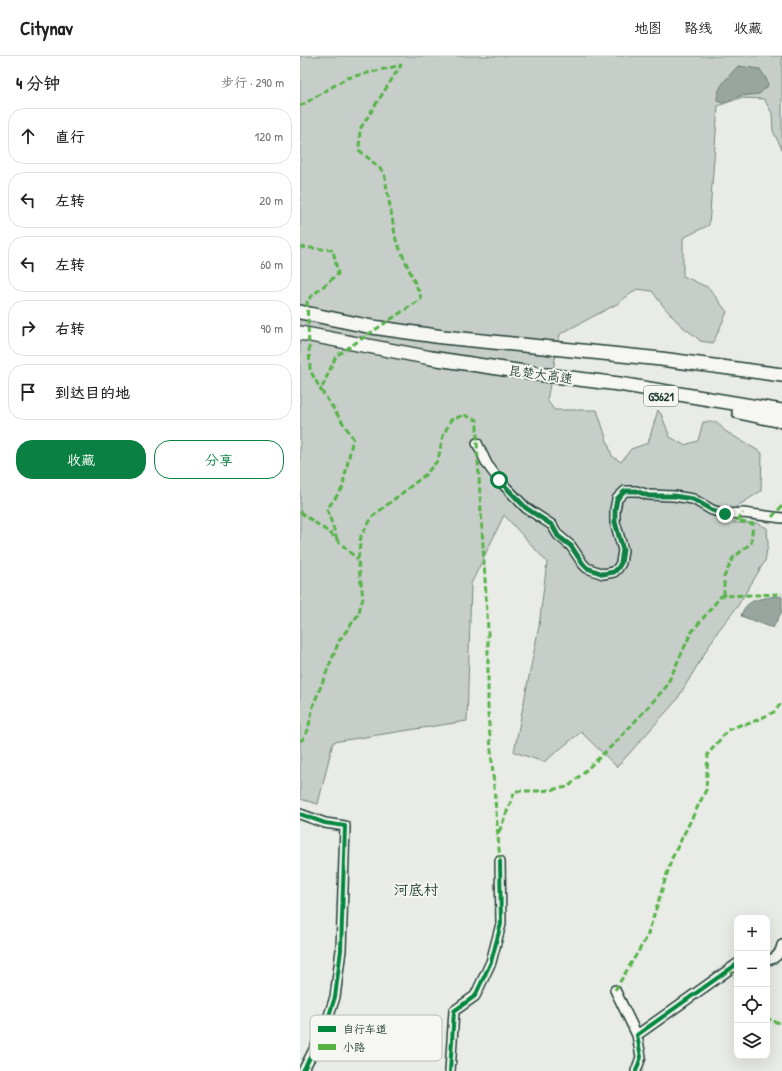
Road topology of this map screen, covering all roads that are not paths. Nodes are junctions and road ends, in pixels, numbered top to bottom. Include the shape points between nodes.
1 (300, 312) edge
2 (306, 334) edge
3 (538, 374) junction
4 (782, 375) edge
5 (782, 411) edge
6 (782, 421) edge
7 (477, 442) dead end
8 (782, 518) edge
9 (300, 814) edge
10 (500, 861) dead end
11 (782, 945) edge
12 (770, 960) edge
13 (734, 966) edge
14 (616, 990) dead end
15 (329, 1015) edge
16 (637, 1035) junction
17 (310, 1057) edge
18 (303, 1071) edge
19 (450, 1071) edge
20 (636, 1071) edge

1 - 4 highway, 昆楚大高速 via 372,327 443,337 661,359
2 - 3 highway, 昆楚大高速 / G5621 via 431,358
3 - 5 highway, 昆楚大高速 / G5621 via 619,384
3 - 6 highway, G5621 via 674,398
7 - 8 street via 487,464 499,480 526,508 552,525 558,536 571,546 587,568 603,574 614,572 621,563 623,550 615,522 615,510 617,499 625,491 636,491 649,496 693,499 725,514 743,513
9 - 15 street via 324,823 345,826 341,950 335,997
10 - 19 street via 501,924 490,962 475,996 454,1011
11 - 12 street via 780,953
13 - 16 street
14 - 16 street
16 - 20 street via 641,1057
17 - 18 street

